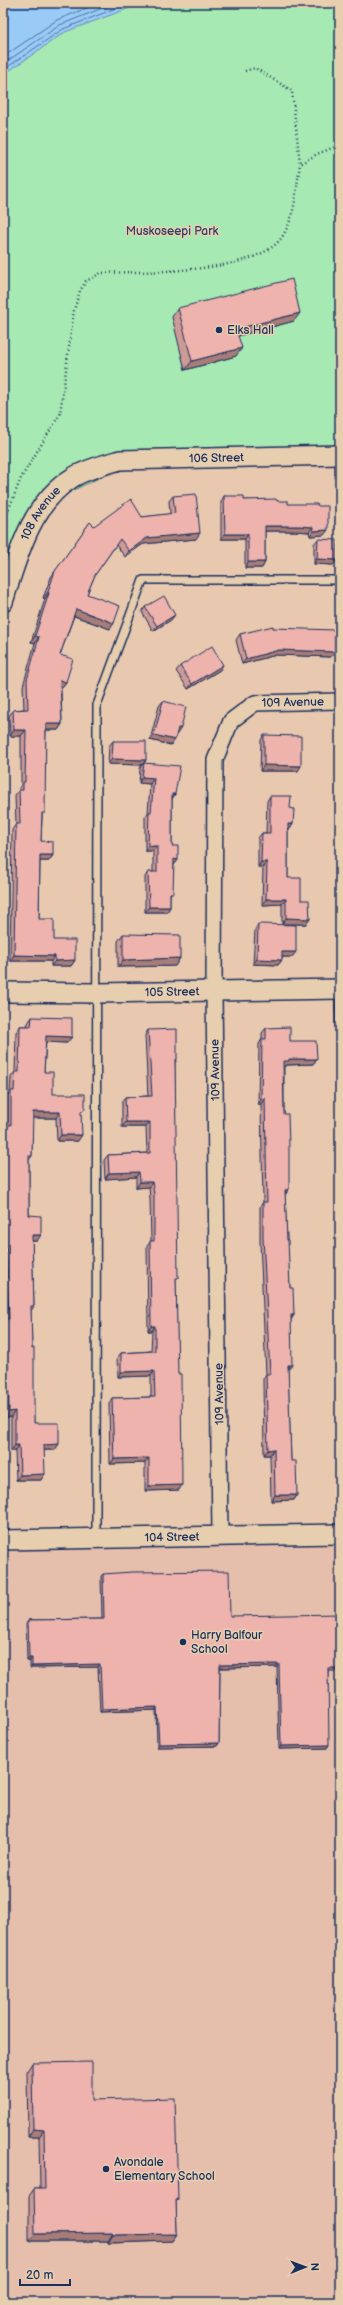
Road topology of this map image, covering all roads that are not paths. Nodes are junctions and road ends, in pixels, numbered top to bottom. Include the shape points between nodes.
1 (340, 455) edge
2 (94, 468) joint
3 (340, 580) edge
4 (3, 602) edge
5 (340, 701) edge
6 (340, 989) edge
7 (214, 991) junction
8 (3, 992) edge
9 (97, 993) junction
10 (340, 1029) edge
11 (340, 1534) edge
12 (220, 1536) junction
13 (96, 1538) junction
14 (3, 1540) edge

1 - 2 street, 106 Street via 120,460
2 - 4 street, 108 Avenue via 71,479 42,508 16,560
3 - 9 lane via 143,580 97,705
5 - 7 street, 109 Avenue via 255,703 230,721 215,760
6 - 7 street, 105 Street
6 - 10 lane
7 - 9 street, 105 Street
7 - 12 street, 109 Avenue
8 - 9 street, 105 Street
9 - 13 lane
11 - 12 street, 104 Street
12 - 13 street, 104 Street
13 - 14 street, 104 Street

